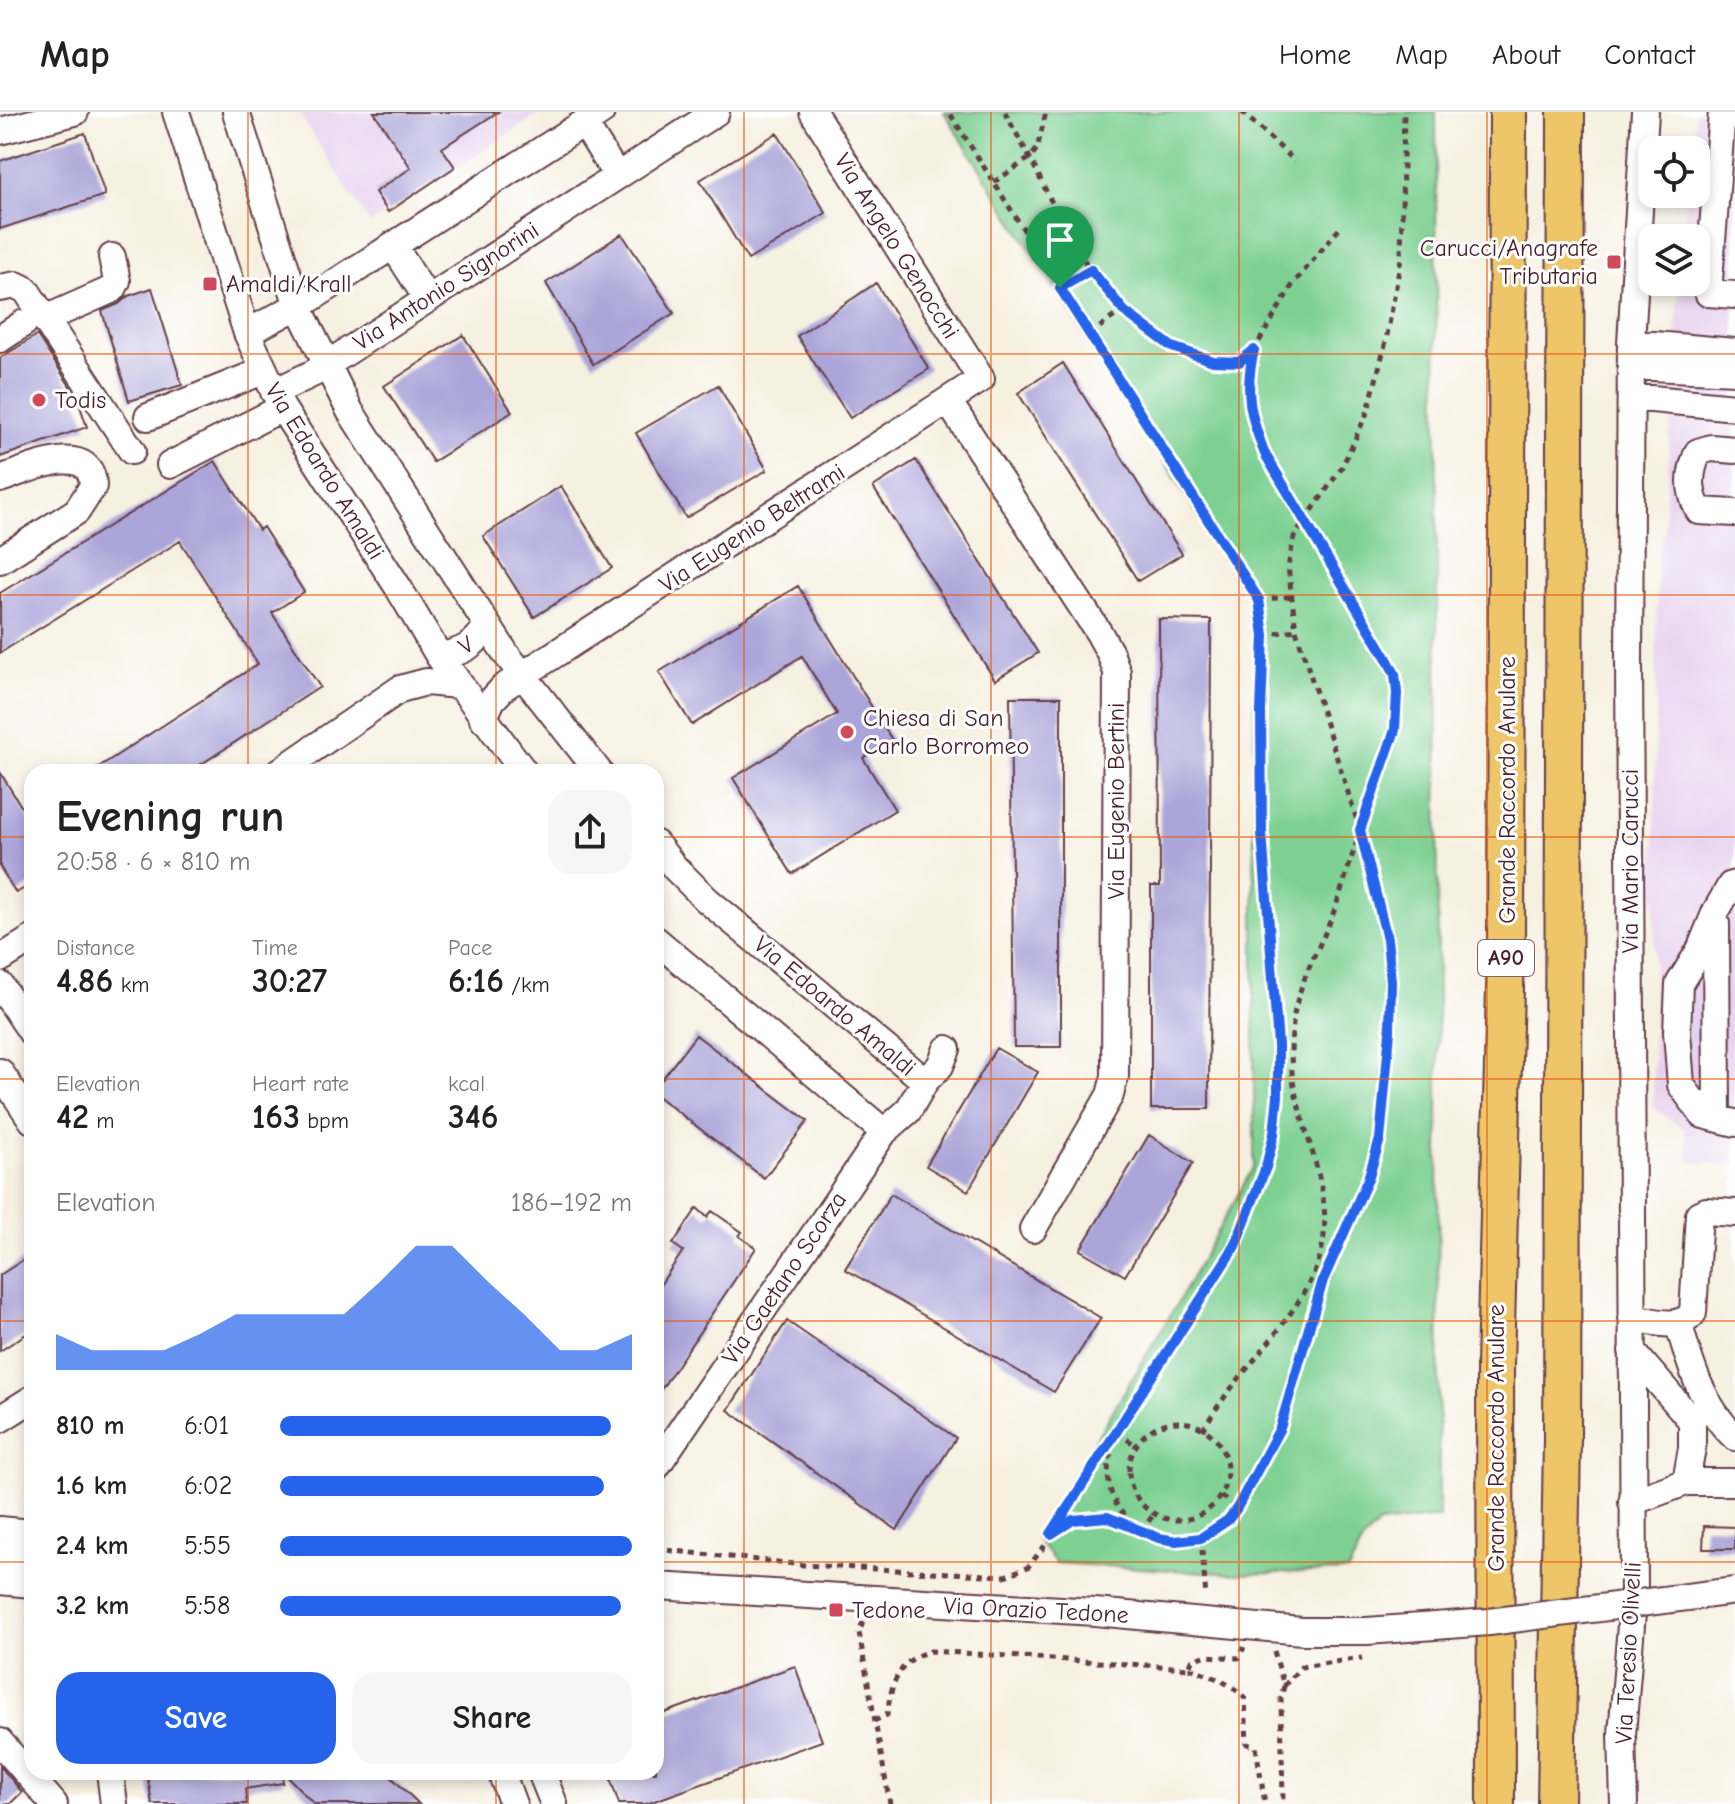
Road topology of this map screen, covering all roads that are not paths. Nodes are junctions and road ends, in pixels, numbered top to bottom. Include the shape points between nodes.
1 (75, 112) edge
2 (176, 112) edge
3 (236, 112) edge
4 (716, 112) edge
5 (813, 112) edge
6 (1508, 112) edge
7 (1566, 112) edge
8 (1645, 112) edge
9 (1722, 112) edge
10 (592, 118) edge
11 (0, 131) edge
12 (617, 176) junction
13 (393, 245) junction
14 (112, 257) dead end
15 (0, 288) edge
16 (1735, 295) edge
17 (426, 297) junction
18 (298, 306) junction
19 (35, 321) junction
20 (247, 333) junction
21 (0, 339) edge
22 (1735, 352) edge
23 (1631, 355) junction
24 (325, 364) junction
25 (1735, 371) edge
26 (981, 379) joint
27 (273, 391) junction
28 (1631, 397) junction
29 (948, 401) junction
30 (1735, 407) edge
31 (148, 417) dead end
32 (1735, 450) edge
33 (132, 451) dead end
34 (170, 465) dead end
35 (0, 479) edge
36 (1735, 513) edge
37 (0, 560) edge
38 (487, 625) junction
39 (439, 656) junction
40 (522, 676) junction
41 (458, 685) junction
42 (483, 719) junction
43 (291, 764) edge
44 (518, 764) edge
45 (593, 764) edge
46 (664, 854) edge
47 (1735, 884) edge
48 (1716, 911) junction
49 (24, 944) edge
50 (664, 947) edge
51 (0, 959) edge
52 (0, 985) edge
53 (24, 1021) edge
54 (947, 1049) dead end
55 (0, 1072) edge
56 (925, 1081) junction
57 (24, 1108) edge
58 (1726, 1120) edge
59 (884, 1132) junction
60 (1735, 1213) edge
61 (1033, 1229) dead end
62 (1632, 1318) junction
63 (1679, 1325) junction
64 (1632, 1351) junction
65 (24, 1404) edge
66 (0, 1419) edge
67 (1735, 1437) edge
68 (664, 1455) edge
69 (1686, 1482) junction
70 (1735, 1482) edge
71 (1632, 1502) junction
72 (0, 1530) edge
73 (24, 1532) edge
74 (0, 1556) edge
75 (24, 1558) edge
76 (0, 1581) edge
77 (24, 1583) edge
78 (664, 1586) edge
79 (1735, 1591) edge
80 (0, 1742) edge
81 (24, 1770) edge
82 (33, 1780) edge
83 (111, 1780) edge
84 (504, 1780) edge
85 (544, 1780) edge
86 (54, 1804) edge
87 (114, 1804) edge
88 (513, 1804) edge
89 (554, 1804) edge
90 (1496, 1804) edge
91 (1556, 1804) edge
92 (1624, 1804) edge

1 - 11 street
2 - 20 street, Via Edoardo Amaldi
3 - 18 street
4 - 12 street, Via Antonio Signorini
5 - 26 street, Via Angelo Genocchi
6 - 90 highway, Grande Raccordo Anulare / A90 via 1506,951 1495,1365
7 - 91 highway, A90
8 - 23 street, Via Mario Carucci
9 - 16 street via 1708,293
10 - 12 street
10 - 13 street
12 - 17 street, Via Antonio Signorini
13 - 17 street
13 - 18 street
14 - 19 street via 117,281 113,289
15 - 19 street via 16,285 26,290
17 - 24 street, Via Antonio Signorini
18 - 20 street
18 - 24 street
19 - 21 street
19 - 33 street
20 - 27 street, Via Edoardo Amaldi
22 - 23 street
23 - 25 street
23 - 28 street, Via Mario Carucci
24 - 27 street, Via Antonio Signorini
24 - 38 street
26 - 29 street, Via Eugenio Beltrami
27 - 31 street
27 - 34 street
27 - 39 street, Via Edoardo Amaldi
28 - 30 street
28 - 62 street, Via Mario Carucci
29 - 40 street, Via Eugenio Beltrami
29 - 61 street, Via Eugenio Bertini via 1099,633 1117,672 1115,1076 1110,1095
32 - 36 street via 1698,452 1690,494 1699,511
35 - 37 street via 69,460 84,464 93,486 77,511
38 - 39 street, V via 466,649
38 - 40 street
39 - 41 street, Via Edoardo Amaldi
40 - 42 street via 499,690
40 - 45 street
41 - 42 street, Via Edoardo Amaldi
41 - 43 street via 426,682 400,689
42 - 44 street, Via Edoardo Amaldi
46 - 56 street, Via Edoardo Amaldi via 707,900
47 - 48 street
48 - 58 street
48 - 58 street via 1679,984 1677,1032 1681,1085 1703,1115
49 - 51 street
50 - 59 street
52 - 53 street
54 - 56 street
55 - 57 street
56 - 59 street, Via Edoardo Amaldi via 908,1111
59 - 68 street, Via Gaetano Scorza
60 - 63 street via 1699,1214 1693,1313
62 - 63 street
62 - 64 street, Via Mario Carucci
63 - 67 street via 1698,1385
64 - 69 street via 1692,1421
64 - 71 street, Via Mario Carucci
65 - 66 street
69 - 70 street
69 - 71 street
71 - 92 street, Via Teresio Olivelli via 1634,1589 1622,1734
72 - 73 street
74 - 75 street
76 - 77 street
78 - 79 street, Via Orazio Tedone, bridge via 1081,1611 1302,1631 1489,1622
80 - 81 street
82 - 86 street
83 - 87 street
84 - 88 street
85 - 89 street

